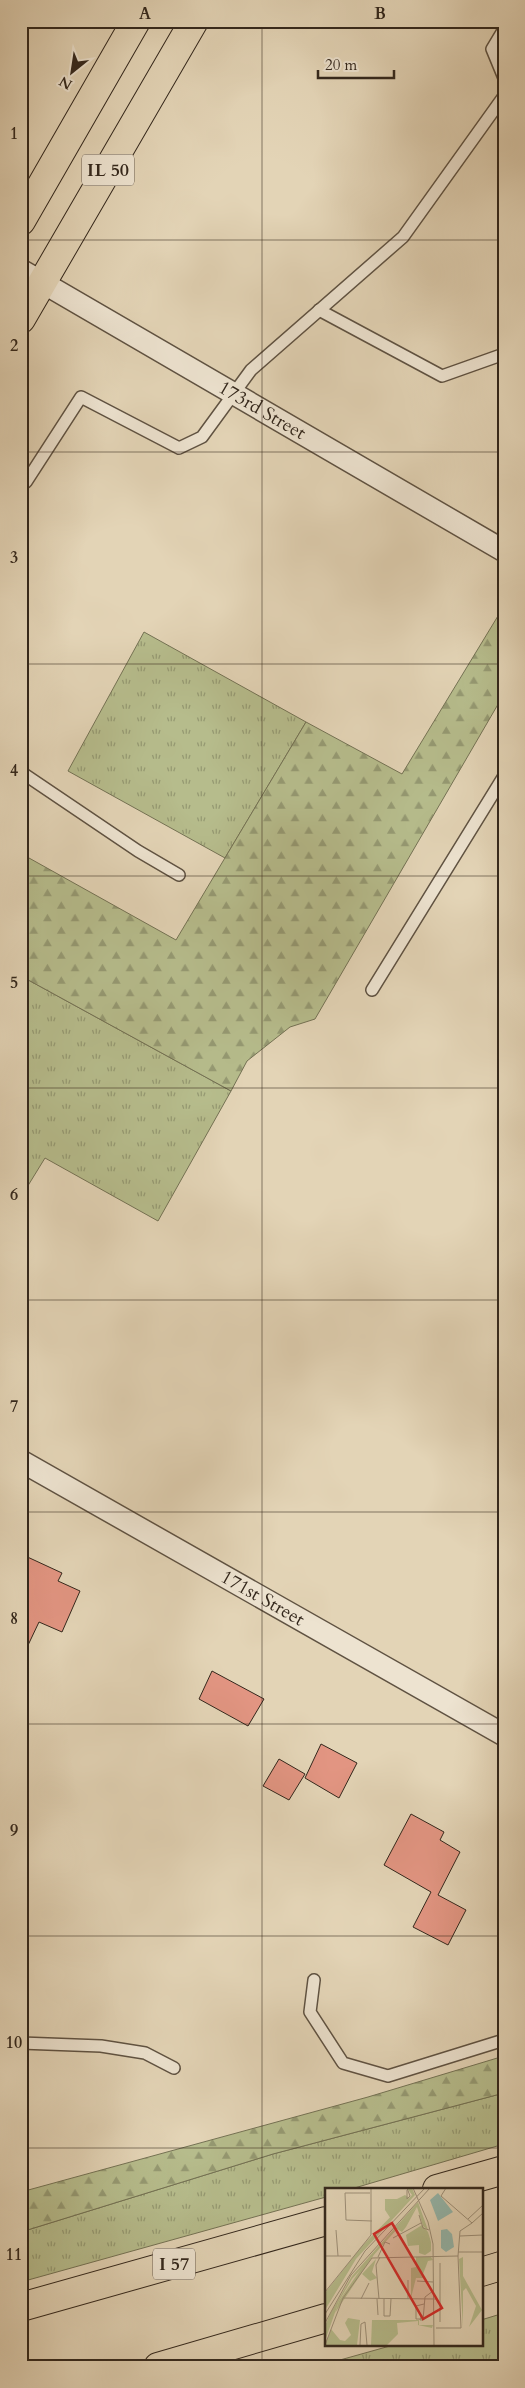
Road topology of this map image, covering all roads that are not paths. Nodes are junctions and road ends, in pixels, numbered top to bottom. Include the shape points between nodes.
1 (136, 21) edge
2 (194, 21) edge
3 (504, 29) edge
4 (504, 78) edge
5 (504, 96) edge
6 (21, 221) edge
7 (32, 276) edge
8 (319, 310) junction
9 (21, 319) edge
10 (504, 354) edge
11 (236, 393) junction
12 (21, 483) edge
13 (504, 551) edge
14 (21, 772) edge
15 (504, 776) edge
16 (179, 875) dead end
17 (372, 990) dead end
18 (21, 1461) edge
19 (504, 1735) edge
20 (314, 1980) dead end
21 (504, 2040) edge
22 (21, 2043) edge
23 (174, 2068) dead end
24 (504, 2170) edge
25 (441, 2188) edge
26 (325, 2221) edge
27 (504, 2265) edge
28 (482, 2272) edge
29 (21, 2307) edge
30 (325, 2318) edge
31 (158, 2367) edge

1 - 6 main road, IL 50
2 - 7 main road, IL 50
3 - 4 lane via 492,49
5 - 8 lane via 403,237
7 - 9 main road, IL 50
7 - 11 street, 173rd Street
8 - 10 lane via 442,376
8 - 11 lane via 251,370
11 - 12 lane via 202,437 179,448 81,397 26,482
11 - 13 street, 173rd Street
14 - 16 lane
15 - 17 lane
18 - 19 street, 171st Street
20 - 21 lane via 310,2012 342,2063 388,2076
22 - 23 lane via 101,2046 145,2053
24 - 25 main road
26 - 29 main road, I 57
27 - 28 main road
30 - 31 main road

